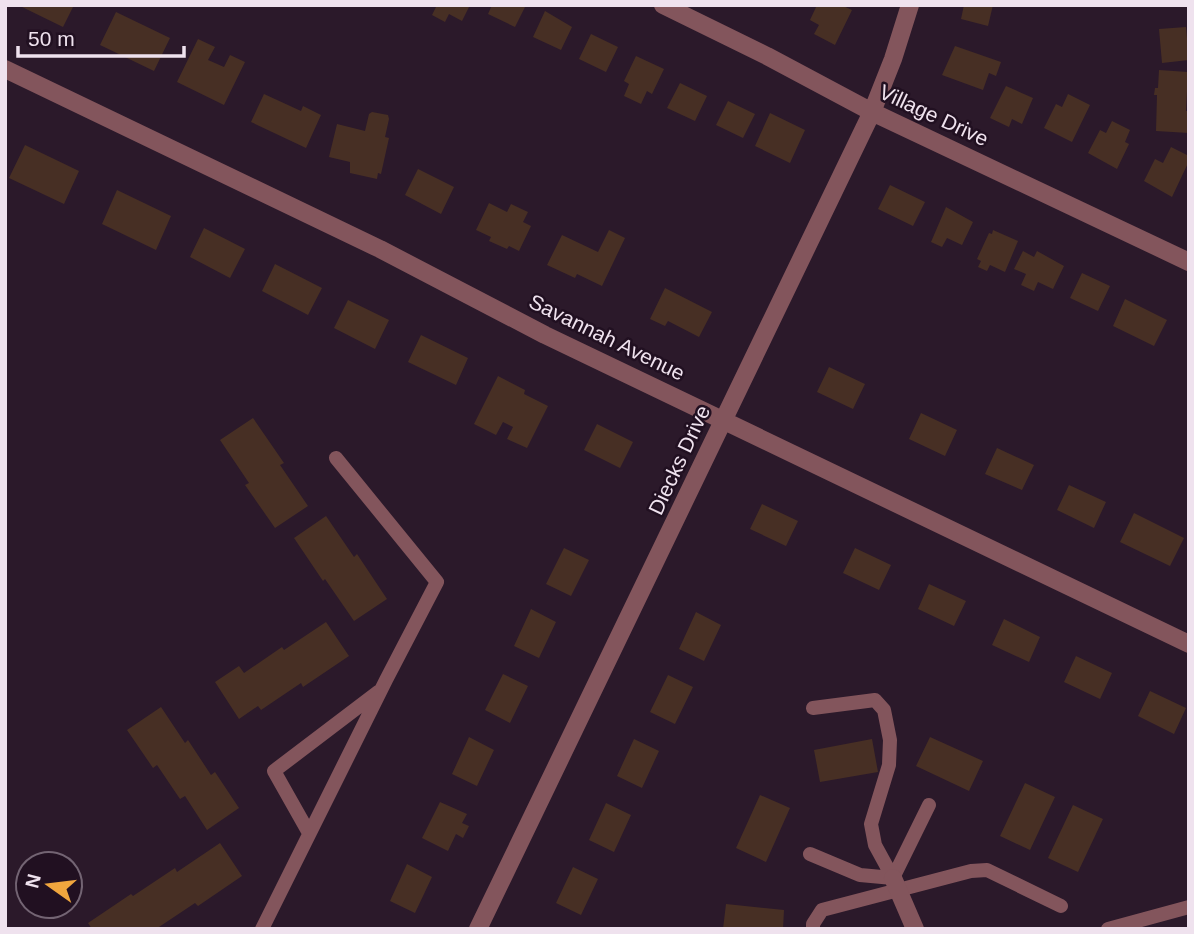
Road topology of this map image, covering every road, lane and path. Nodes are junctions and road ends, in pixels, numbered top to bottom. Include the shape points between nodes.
1 (663, 5) edge
2 (911, 5) edge
3 (5, 69) edge
4 (872, 111) junction
5 (1189, 262) edge
6 (723, 419) junction
7 (336, 458) dead end
8 (1189, 644) edge
9 (380, 690) junction
10 (813, 708) dead end
11 (929, 805) dead end
12 (309, 833) junction
13 (810, 854) dead end
14 (896, 883) junction
15 (1062, 906) dead end
16 (1189, 907) edge
17 (262, 929) edge
18 (478, 929) edge
19 (813, 929) edge
20 (915, 929) edge
21 (1108, 929) edge

1 - 4 street, Village Drive
2 - 4 street, Diecks Drive
3 - 6 street, Savannah Avenue
4 - 5 street, Village Drive
4 - 6 street, Diecks Drive
6 - 8 street, Savannah Avenue
6 - 18 street, Diecks Drive
7 - 9 lane via 437,582
9 - 12 lane
9 - 12 lane via 274,771
10 - 14 lane via 875,700 884,710 889,765 871,824 875,845
11 - 14 lane
12 - 17 lane
13 - 14 lane via 860,875
14 - 15 lane via 987,870
14 - 19 lane via 822,910
14 - 20 street
16 - 21 lane

